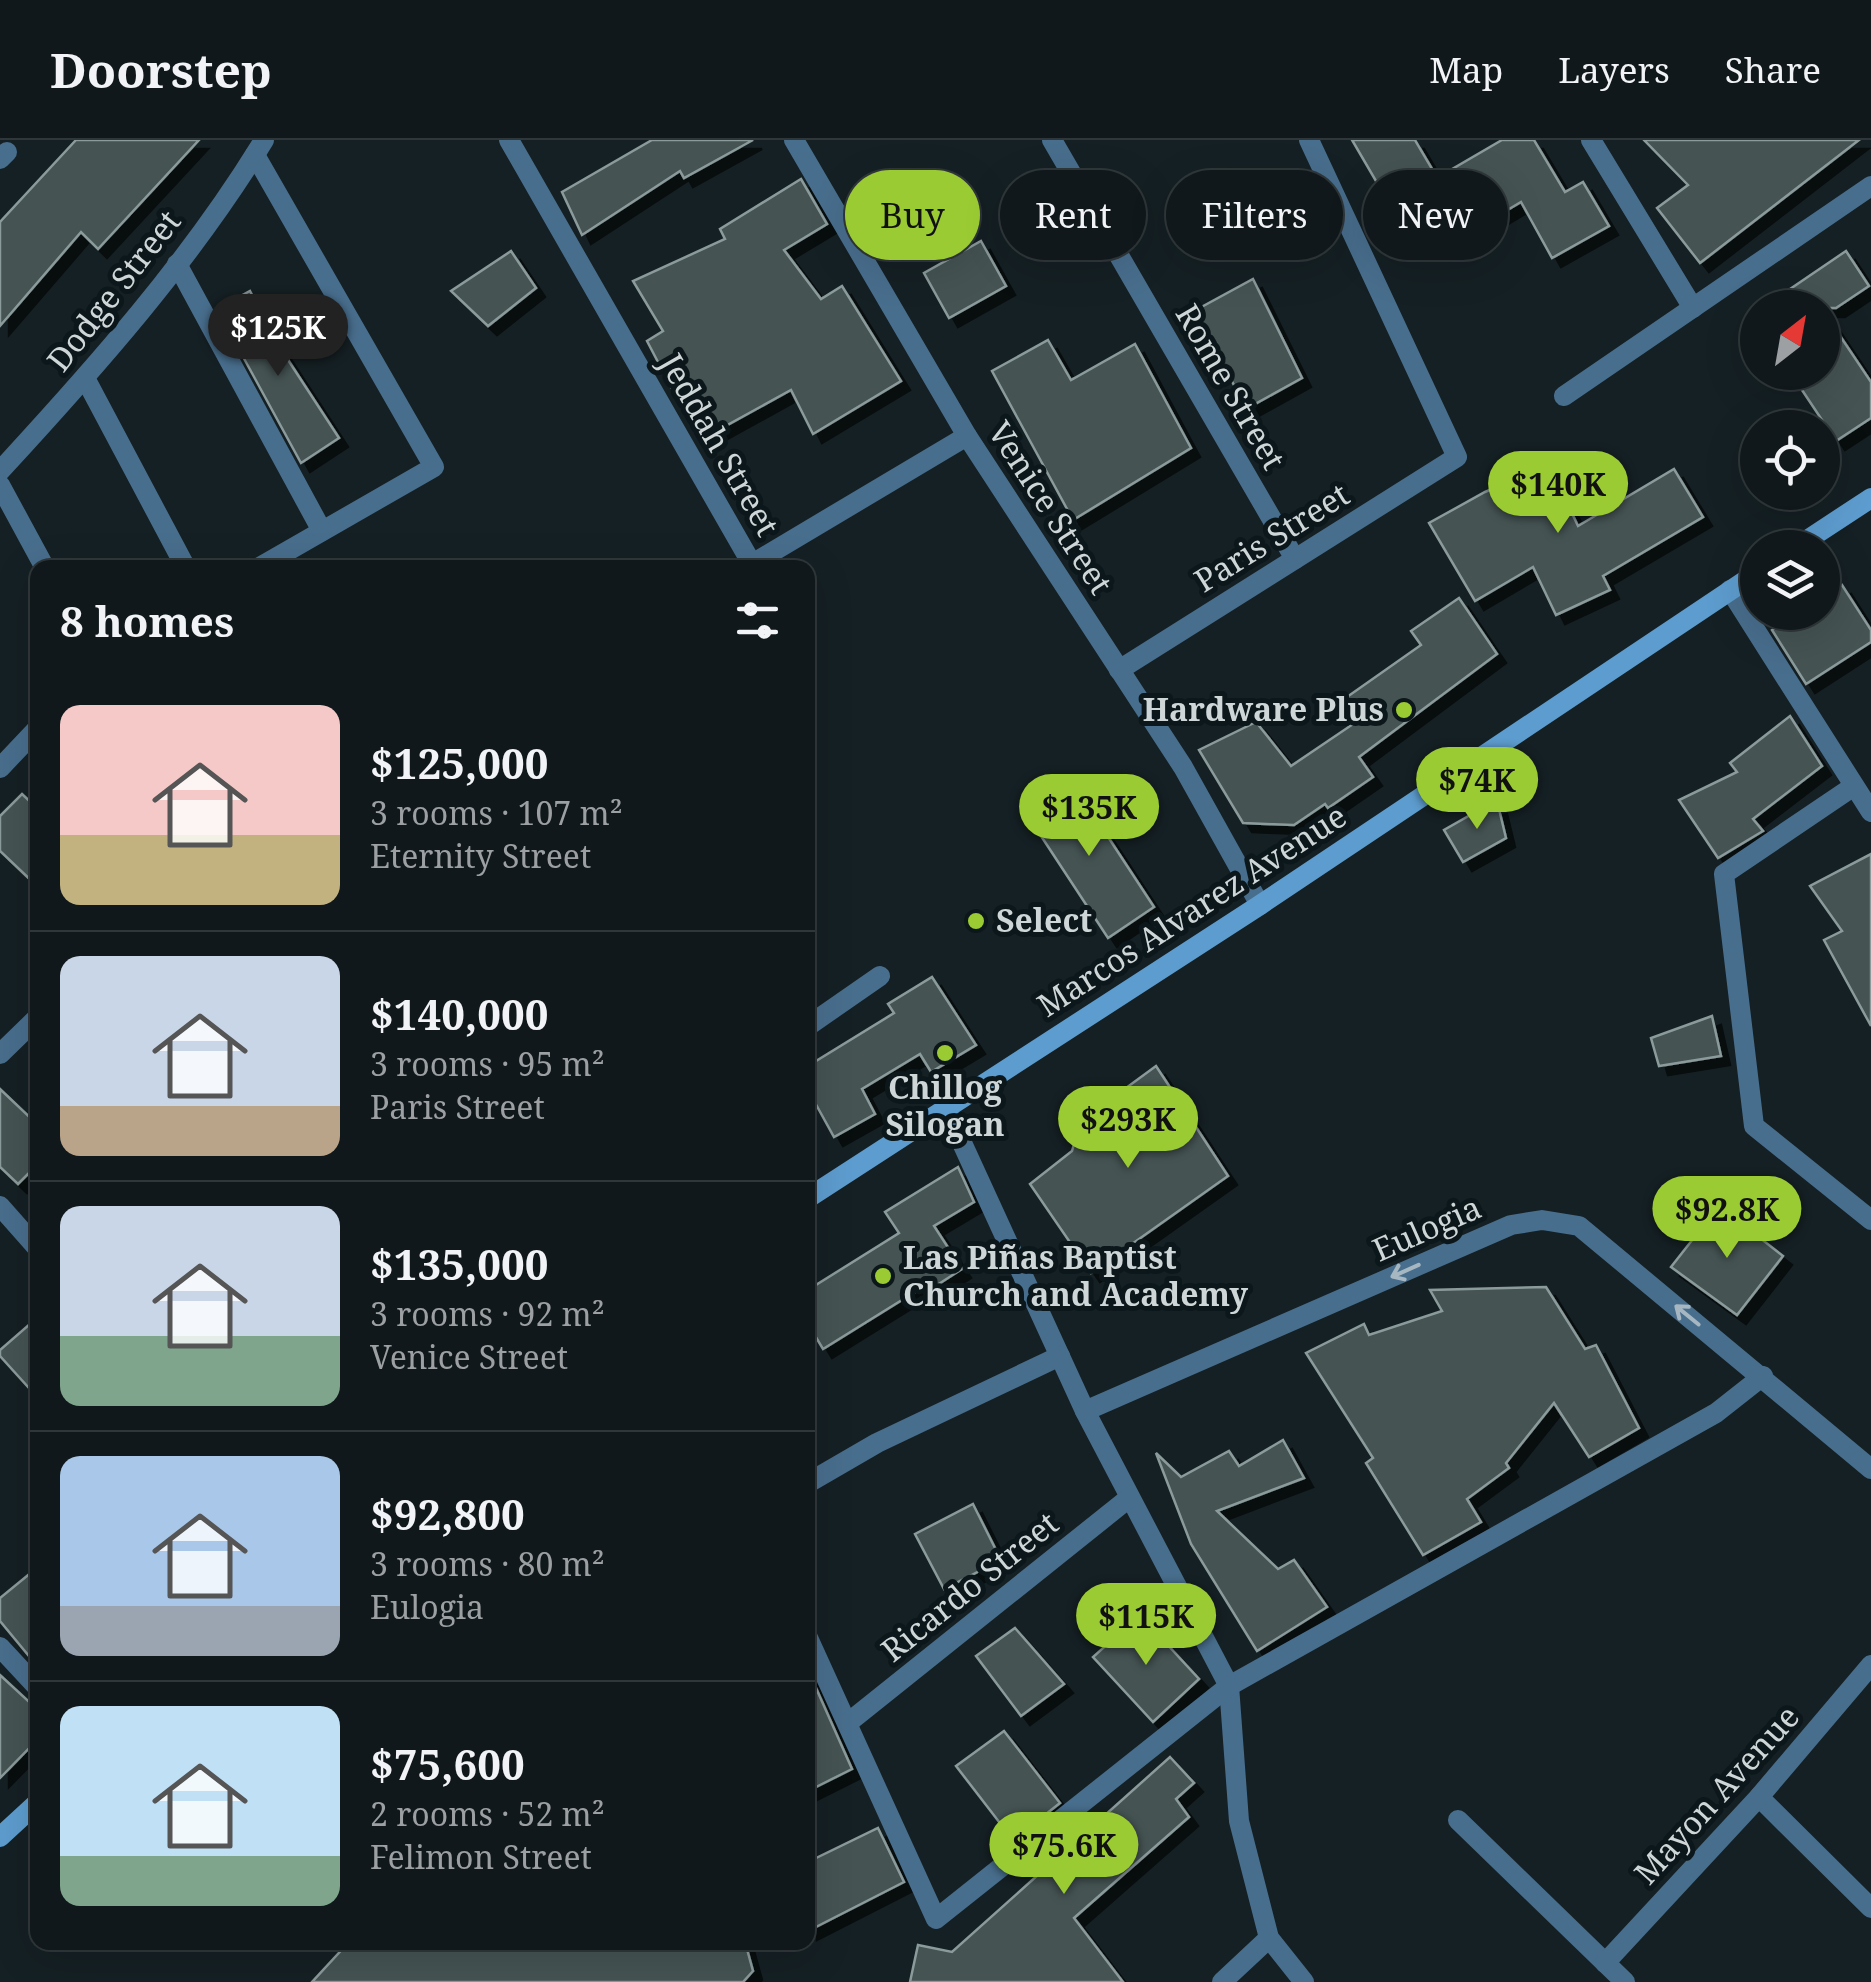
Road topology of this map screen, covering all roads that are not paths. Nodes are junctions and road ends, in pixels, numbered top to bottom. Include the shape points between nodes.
1 (509, 140) edge
2 (794, 140) edge
3 (1052, 140) edge
4 (1309, 140) edge
5 (1591, 140) edge
6 (260, 148) edge
7 (1871, 186) edge
8 (177, 264) junction
9 (1693, 308) junction
10 (85, 378) junction
11 (1564, 396) dead end
12 (967, 436) junction
13 (0, 470) edge
14 (0, 485) edge
15 (1871, 498) edge
16 (1822, 530) edge
17 (322, 531) junction
18 (1295, 559) junction
19 (41, 560) edge
20 (182, 560) edge
21 (272, 560) edge
22 (748, 560) edge
23 (761, 560) edge
24 (1740, 584) edge
25 (1730, 590) junction
26 (1119, 670) junction
27 (30, 736) edge
28 (0, 768) edge
29 (1854, 786) junction
30 (1871, 812) edge
31 (1260, 905) junction
32 (880, 976) dead end
33 (815, 1021) edge
34 (30, 1025) edge
35 (0, 1054) edge
36 (946, 1108) junction
37 (815, 1193) edge
38 (0, 1206) edge
39 (1871, 1220) edge
40 (30, 1240) edge
41 (1060, 1356) junction
42 (1762, 1376) junction
43 (1085, 1411) junction
44 (1871, 1469) edge
45 (815, 1479) edge
46 (1130, 1498) junction
47 (0, 1647) edge
48 (815, 1652) edge
49 (1871, 1665) edge
50 (30, 1679) edge
51 (1229, 1686) junction
52 (849, 1722) junction
53 (1759, 1797) junction
54 (30, 1809) edge
55 (1458, 1820) dead end
56 (0, 1837) edge
57 (1871, 1908) edge
58 (1269, 1938) junction
59 (1605, 1963) junction
60 (1222, 1982) edge
61 (1304, 1982) edge
62 (1625, 1982) edge

1 - 22 street, Jeddah Street
2 - 12 street, Venice Street
3 - 18 street, Rome Street
4 - 18 street, Paris Street via 1456,457
5 - 9 street
6 - 8 street, Dodge Street
6 - 17 street via 434,467
7 - 9 street
8 - 10 street, Dodge Street
8 - 17 street
9 - 11 street
10 - 13 street, Dodge Street
10 - 20 street
12 - 23 street, Jeddah Street
12 - 26 street, Venice Street
14 - 19 street
15 - 16 main road
17 - 21 street
18 - 26 street, Paris Street
24 - 25 main road, Marcos Alvarez Avenue
25 - 29 street
25 - 31 main road, Marcos Alvarez Avenue
26 - 31 street, Venice Street
27 - 28 street
29 - 30 street
29 - 39 street via 1724,874 1754,1126
31 - 36 main road, Marcos Alvarez Avenue
32 - 33 street
34 - 35 street
36 - 37 main road, Marcos Alvarez Avenue
36 - 41 street
38 - 40 street
41 - 43 street
41 - 45 street
42 -> 43 street, Eulogia via 1580,1226 1542,1220 1511,1225
42 - 44 street, Eulogia
42 - 51 street via 1716,1413
43 - 46 street
46 - 51 street
46 - 52 street, Ricardo Street
47 - 50 street
48 - 52 street
49 - 53 street, Mayon Avenue
51 - 52 street via 936,1919
51 - 58 street via 1239,1820
53 - 57 street
53 - 59 street, Mayon Avenue
54 - 56 main road
55 - 59 street
58 - 60 street
58 - 61 street
59 - 62 street

